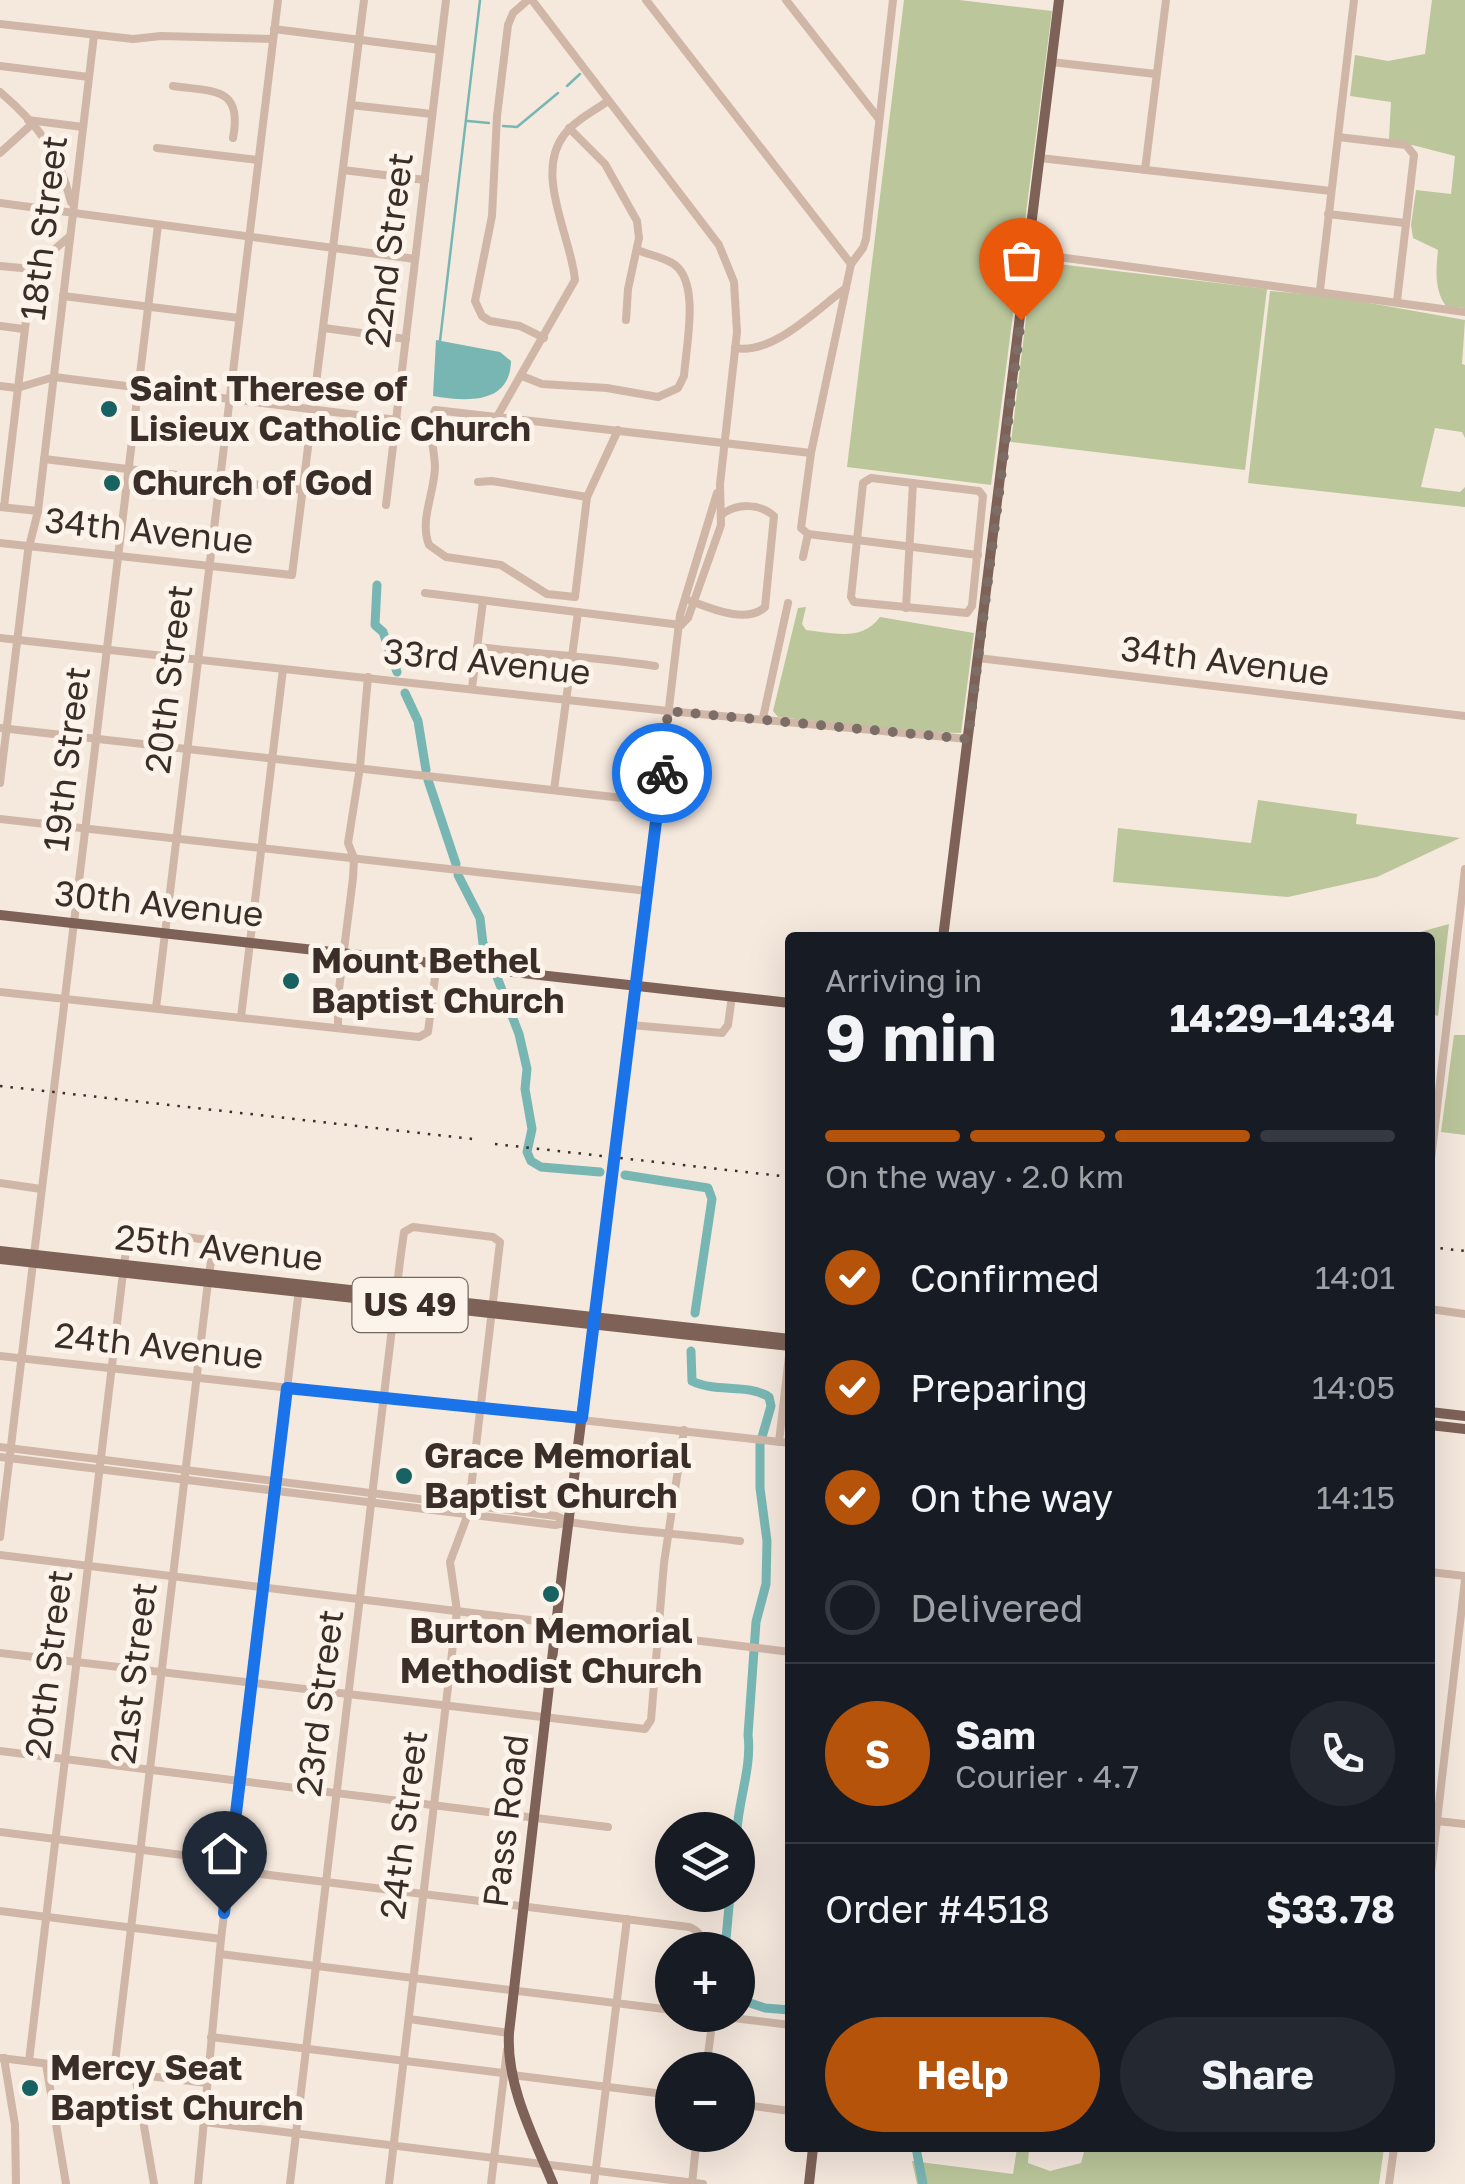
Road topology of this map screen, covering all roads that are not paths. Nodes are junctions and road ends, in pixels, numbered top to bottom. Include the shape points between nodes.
1 (278, 0) edge
2 (364, 0) edge
3 (446, 0) edge
4 (530, 0) edge
5 (646, 0) edge
6 (786, 0) edge
7 (1059, 0) edge
8 (1166, 0) edge
9 (1354, 0) edge
10 (894, 3) edge
11 (0, 24) edge
12 (274, 34) junction
13 (94, 35) junction
14 (359, 39) junction
15 (440, 50) junction
16 (1051, 62) junction
17 (0, 66) edge
18 (1156, 74) junction
19 (90, 77) junction
20 (173, 86) dead end
21 (0, 92) edge
22 (608, 101) junction
23 (351, 105) junction
24 (432, 114) junction
25 (880, 120) junction
26 (30, 122) junction
27 (83, 127) junction
28 (570, 128) junction
29 (1338, 137) junction
30 (234, 138) dead end
31 (157, 148) dead end
32 (0, 154) edge
33 (1040, 158) junction
34 (258, 160) junction
35 (343, 170) junction
36 (1145, 170) junction
37 (425, 180) junction
38 (1331, 191) junction
39 (0, 203) edge
40 (73, 212) junction
41 (1328, 214) junction
42 (1405, 224) junction
43 (158, 225) junction
44 (70, 236) junction
45 (248, 238) junction
46 (334, 248) junction
47 (637, 250) junction
48 (1029, 253) junction
49 (415, 258) junction
50 (850, 264) junction
51 (0, 266) edge
52 (32, 270) junction
53 (847, 287) junction
54 (1320, 290) junction
55 (63, 296) junction
56 (1397, 301) junction
57 (149, 306) junction
58 (1465, 312) edge
59 (239, 318) junction
60 (626, 320) dead end
61 (0, 326) edge
62 (324, 328) junction
63 (24, 329) junction
64 (406, 338) junction
65 (544, 338) junction
66 (735, 348) junction
67 (750, 350) junction
68 (732, 374) junction
69 (522, 376) junction
70 (54, 377) junction
71 (0, 386) edge
72 (17, 388) junction
73 (140, 388) junction
74 (230, 398) junction
75 (313, 409) junction
76 (498, 415) junction
77 (397, 420) junction
78 (618, 430) junction
79 (724, 442) junction
80 (0, 447) edge
81 (11, 448) junction
82 (811, 453) junction
83 (44, 459) junction
84 (129, 469) junction
85 (220, 480) junction
86 (478, 482) dead end
87 (913, 483) junction
88 (720, 484) junction
89 (302, 490) junction
90 (587, 496) junction
91 (386, 506) dead end
92 (2, 507) edge
93 (38, 511) junction
94 (721, 515) junction
95 (808, 534) junction
96 (856, 540) junction
97 (0, 543) edge
98 (31, 546) junction
99 (909, 548) junction
100 (978, 555) junction
101 (120, 556) junction
102 (699, 557) junction
103 (803, 557) dead end
104 (709, 560) junction
105 (211, 565) junction
106 (425, 593) dead end
107 (484, 600) junction
108 (689, 600) junction
109 (788, 603) dead end
110 (906, 608) junction
111 (578, 612) junction
112 (682, 625) junction
113 (0, 638) edge
114 (16, 640) junction
115 (477, 647) junction
116 (108, 650) junction
117 (572, 654) junction
118 (978, 658) junction
119 (199, 659) junction
120 (656, 666) dead end
121 (284, 669) junction
122 (368, 677) junction
123 (472, 688) junction
124 (567, 698) junction
125 (668, 711) junction
126 (1465, 716) edge
127 (764, 718) junction
128 (3, 728) edge
129 (97, 738) junction
130 (968, 739) junction
131 (188, 750) junction
132 (272, 758) junction
133 (360, 767) junction
134 (0, 783) edge
135 (554, 790) junction
136 (658, 802) junction
137 (0, 819) edge
138 (86, 830) junction
139 (176, 838) junction
140 (262, 848) junction
141 (354, 858) junction
142 (1465, 869) edge
143 (648, 890) junction
144 (0, 915) edge
145 (74, 923) junction
146 (165, 932) junction
147 (944, 932) edge
148 (250, 942) junction
149 (343, 952) junction
150 (437, 962) junction
151 (636, 985) junction
152 (0, 992) edge
153 (732, 996) junction
154 (66, 999) junction
155 (785, 1001) edge
156 (156, 1008) junction
157 (241, 1017) junction
158 (632, 1025) junction
159 (338, 1028) junction
160 (1435, 1125) edge
161 (0, 1184) edge
162 (41, 1188) junction
163 (139, 1230) joint
164 (498, 1239) joint
165 (0, 1251) edge
166 (33, 1259) junction
167 (0, 1260) edge
168 (123, 1269) junction
169 (209, 1278) junction
170 (299, 1288) junction
171 (396, 1299) junction
172 (492, 1310) junction
173 (1435, 1310) edge
174 (1465, 1314) edge
175 (594, 1321) junction
176 (785, 1339) edge
177 (785, 1346) edge
178 (0, 1356) edge
179 (22, 1358) junction
180 (112, 1368) junction
181 (198, 1378) junction
182 (785, 1381) edge
183 (287, 1388) junction
184 (384, 1399) junction
185 (481, 1408) junction
186 (1435, 1413) edge
187 (1465, 1416) edge
188 (582, 1418) junction
189 (1435, 1426) edge
190 (1465, 1429) edge
191 (684, 1430) junction
192 (776, 1441) junction
193 (785, 1442) edge
194 (0, 1447) edge
195 (7, 1455) edge
196 (101, 1464) junction
197 (186, 1475) junction
198 (275, 1486) junction
199 (372, 1498) junction
200 (469, 1510) junction
201 (569, 1522) junction
202 (669, 1535) junction
203 (0, 1538) edge
204 (740, 1541) dead end
205 (0, 1555) edge
206 (89, 1566) junction
207 (1435, 1573) edge
208 (174, 1576) junction
209 (1465, 1578) edge
210 (263, 1587) junction
211 (360, 1599) junction
212 (457, 1611) junction
213 (558, 1623) junction
214 (660, 1636) junction
215 (785, 1651) edge
216 (0, 1653) edge
217 (77, 1662) junction
218 (162, 1672) junction
219 (252, 1683) junction
220 (349, 1695) junction
221 (446, 1707) junction
222 (546, 1719) junction
223 (0, 1751) edge
224 (66, 1759) junction
225 (150, 1770) junction
226 (240, 1781) junction
227 (337, 1795) junction
228 (434, 1806) junction
229 (534, 1818) junction
230 (1437, 1821) junction
231 (1465, 1824) edge
232 (608, 1827) dead end
233 (0, 1832) edge
234 (1435, 1837) edge
235 (56, 1839) junction
236 (140, 1849) junction
237 (230, 1865) junction
238 (327, 1882) junction
239 (424, 1894) junction
240 (524, 1906) junction
241 (0, 1912) edge
242 (46, 1918) junction
243 (627, 1919) junction
244 (131, 1928) junction
245 (697, 1932) edge
246 (222, 1938) junction
247 (220, 1954) junction
248 (316, 1966) junction
249 (414, 1977) junction
250 (514, 1990) junction
251 (617, 2003) junction
252 (655, 2008) edge
253 (409, 2020) junction
254 (755, 2021) edge
255 (785, 2024) edge
256 (211, 2038) junction
257 (509, 2039) junction
258 (308, 2050) junction
259 (2, 2058) edge
260 (29, 2062) junction
261 (404, 2062) junction
262 (46, 2064) junction
263 (114, 2071) junction
264 (134, 2074) junction
265 (507, 2074) junction
266 (207, 2083) junction
267 (605, 2087) junction
268 (655, 2093) edge
269 (755, 2107) edge
270 (785, 2111) edge
271 (204, 2122) junction
272 (297, 2135) junction
273 (393, 2146) junction
274 (696, 2152) edge
275 (813, 2152) edge
276 (1393, 2152) edge
277 (494, 2159) junction
278 (544, 2164) junction
279 (596, 2171) junction
280 (692, 2183) edge
281 (16, 2184) edge
282 (66, 2184) edge
283 (154, 2184) edge
284 (198, 2184) edge
285 (290, 2184) edge
286 (389, 2184) edge
287 (491, 2184) edge
288 (553, 2184) edge
289 (594, 2184) edge
290 (702, 2184) edge
291 (809, 2184) edge
292 (1389, 2184) edge

1 - 12 street, 20th Street
2 - 14 street
3 - 15 street, 22nd Street
4 - 22 street
4 - 65 street via 508,25 492,216 475,301 490,322
5 - 50 street
6 - 25 street
7 - 16 main road
8 - 18 street
9 - 29 street
10 - 25 street
11 - 13 street
12 - 13 street
12 - 14 street
12 - 34 street, 20th Street
13 - 19 street, 18th Street
14 - 15 street
14 - 23 street
15 - 24 street, 22nd Street
16 - 18 street
16 - 33 main road
17 - 19 street
18 - 36 street
19 - 27 street, 18th Street
20 - 30 street via 230,99
21 - 26 street
22 - 28 street
22 - 66 street via 719,244 737,297
23 - 24 street
23 - 35 street
24 - 37 street, 22nd Street
25 - 50 street via 866,239
26 - 27 street
26 - 32 street
26 - 40 street via 60,162
27 - 40 street, 18th Street
28 - 47 street via 629,202 639,229
28 - 65 street via 550,172 576,280
29 - 38 street
29 - 42 street via 1412,148
31 - 34 street
33 - 36 street
33 - 48 main road
34 - 45 street, 20th Street
35 - 37 street
35 - 46 street
36 - 38 street
37 - 49 street, 22nd Street
38 - 41 street
39 - 40 street
40 - 43 street
40 - 44 street, 18th Street
41 - 42 street
41 - 54 street
42 - 56 street
43 - 45 street
43 - 57 street, 19th Street
44 - 52 street
44 - 55 street, 18th Street
45 - 46 street
45 - 59 street, 20th Street
46 - 49 street
46 - 62 street
47 - 60 street
47 - 69 street via 670,262 690,288 678,388 658,397
48 - 54 street
48 - 118 main road
49 - 64 street, 22nd Street
50 - 53 street
51 - 52 street
52 - 63 street
53 - 67 street via 777,340
53 - 82 street
54 - 56 street
55 - 57 street
55 - 70 street, 18th Street
56 - 58 street
57 - 59 street
57 - 73 street, 19th Street
59 - 74 street, 20th Street
61 - 63 street
62 - 64 street
62 - 75 street
63 - 72 street
64 - 77 street, 22nd Street
65 - 69 street
66 - 67 street
66 - 68 street
67 - 68 street
68 - 79 street
69 - 76 street
70 - 72 street
70 - 73 street
70 - 83 street, 18th Street
71 - 72 street
72 - 81 street
73 - 74 street
73 - 84 street, 19th Street
74 - 75 street
74 - 85 street, 20th Street
75 - 77 street
75 - 89 street
76 - 78 street
76 - 90 street via 435,410 434,480 424,527 429,545 446,557 501,564 546,594 575,598
77 - 91 street, 22nd Street
78 - 79 street
78 - 90 street
79 - 82 street
79 - 88 street
80 - 81 street
81 - 92 street
82 - 95 street via 801,528
83 - 84 street
83 - 93 street, 18th Street
84 - 85 street
84 - 101 street, 19th Street
85 - 89 street
85 - 105 street, 20th Street
86 - 90 street
87 - 96 street via 863,483
87 - 99 street
87 - 100 street via 979,491 984,501
88 - 94 street
88 - 102 street
89 - 105 street, 34th Avenue via 292,574
92 - 93 street
93 - 98 street, 18th Street
94 - 104 street
94 - 108 street via 742,506 774,516 765,606 758,614
95 - 96 street
95 - 103 street
96 - 99 street
96 - 110 street via 854,602
97 - 98 street, 34th Avenue
98 - 101 street, 34th Avenue
98 - 114 street, 18th Street
99 - 100 street
99 - 110 street
100 - 110 street via 967,614
101 - 105 street, 34th Avenue
101 - 116 street, 19th Street
102 - 104 street
102 - 108 street
104 - 108 street
105 - 119 street, 20th Street
106 - 107 street
107 - 111 street
107 - 115 street
108 - 112 street, Pass Road
109 - 127 street
111 - 112 street
111 - 117 street
112 - 125 street, Pass Road
113 - 114 street, 33rd Avenue
114 - 116 street, 33rd Avenue
114 - 128 street, 18th Street
115 - 117 street
115 - 123 street
116 - 119 street, 33rd Avenue
116 - 129 street, 19th Street
117 - 120 street
117 - 124 street
118 - 126 street, 34th Avenue
118 - 130 main road
119 - 121 street, 33rd Avenue
119 - 131 street, 20th Street
121 - 122 street, 33rd Avenue
121 - 132 street
122 - 123 street, 33rd Avenue
122 - 133 street
123 - 124 street, 33rd Avenue
124 - 125 street, 33rd Avenue
124 - 135 street
125 - 127 street, 33rd Avenue
125 - 136 street, Pass Road
127 - 130 street, 33rd Avenue
128 - 129 street
128 - 134 street, 18th Street
129 - 131 street
129 - 138 street, 19th Street
130 - 147 main road
131 - 132 street
131 - 139 street, 20th Street
132 - 133 street
132 - 140 street
133 - 135 street
133 - 141 street via 348,843
135 - 136 street
136 - 143 street, Pass Road
137 - 138 street
138 - 139 street
138 - 145 street, 19th Street
139 - 140 street
139 - 146 street, 20th Street
140 - 141 street
140 - 148 street
141 - 143 street
141 - 149 street
142 - 160 street
143 - 151 street, Pass Road
144 - 145 main road, 30th Avenue
145 - 146 main road, 30th Avenue
145 - 154 street, 19th Street
146 - 148 main road, 30th Avenue
146 - 156 street, 20th Street
148 - 149 main road, 30th Avenue
148 - 157 street
149 - 150 main road, 30th Avenue
149 - 159 street
150 - 151 main road, 30th Avenue
150 - 159 street via 428,1032 419,1037
151 - 153 main road, 30th Avenue
151 - 158 main road, Pass Road
152 - 154 street
153 - 155 main road, 30th Avenue
153 - 158 street via 722,1033
154 - 156 street
154 - 162 street, 19th Street
156 - 157 street
157 - 159 street
158 - 175 main road, Pass Road
161 - 162 street
162 - 166 street, 19th Street
163 - 168 street, 20th Street via 128,1237
163 - 169 street, 21st Street via 214,1241
164 - 171 street, 23rd Street via 407,1229
164 - 172 street, 24th Street
165 - 166 main road, 25th Avenue / US 49
166 - 167 main road, 25th Avenue / US 49
166 - 168 main road, 25th Avenue / US 49
166 - 179 street, 19th Street
168 - 169 main road, 25th Avenue / US 49
168 - 180 street, 20th Street
169 - 170 main road, 25th Avenue / US 49
169 - 181 street, 21st Street
170 - 171 main road, 25th Avenue / US 49
170 - 183 street
171 - 172 main road, 25th Avenue / US 49
171 - 184 street, 23rd Street
172 - 175 main road, 25th Avenue / US 49
172 - 185 street, 24th Street
173 - 174 street
175 - 176 main road, 25th Avenue / US 49
175 - 177 main road, 25th Avenue / US 49
175 - 188 main road, Pass Road
178 - 179 street, 24th Avenue
179 - 180 street, 24th Avenue
179 - 195 street, 19th Street
180 - 181 street, 24th Avenue
180 - 196 street, 20th Street
181 - 183 street, 24th Avenue
181 - 197 street, 21st Street
182 - 192 street
183 - 184 street, 24th Avenue
183 - 198 street
184 - 185 street, 24th Avenue
184 - 199 street, 23rd Street
185 - 188 street, 24th Avenue
185 - 200 street, 24th Street
186 - 187 main road
188 - 191 street, 24th Avenue
188 - 201 main road, Pass Road
189 - 190 main road
191 - 192 street, 24th Avenue
191 - 202 street
192 - 193 street, 24th Avenue
194 - 195 street
195 - 196 street
195 - 203 street, 19th Street
196 - 197 street
196 - 206 street, 20th Street
197 - 198 street
197 - 208 street, 21st Street
198 - 199 street
198 - 210 street
199 - 200 street
199 - 211 street, 23rd Street
200 - 201 street
200 - 212 street, 24th Street via 450,1562
201 - 202 street
201 - 213 main road, Pass Road
202 - 204 street
202 - 214 street
205 - 206 street
206 - 208 street
206 - 217 street, 20th Street
207 - 209 street
208 - 210 street
208 - 218 street, 21st Street
209 - 230 street
210 - 211 street
210 - 219 street
211 - 212 street
211 - 220 street, 23rd Street
212 - 213 street
212 - 221 street, 24th Street
213 - 214 street
213 - 222 main road, Pass Road
214 - 215 street
214 - 222 street via 651,1720 642,1730
216 - 217 street
217 - 218 street
217 - 224 street, 20th Street
218 - 219 street
218 - 225 street, 21st Street
219 - 220 street
219 - 226 street
220 - 221 street
220 - 227 street, 23rd Street
221 - 222 street
221 - 228 street, 24th Street
222 - 229 main road, Pass Road
223 - 224 street
224 - 225 street
224 - 235 street, 20th Street
225 - 226 street
225 - 236 street, 21st Street
226 - 227 street
226 - 237 street
227 - 228 street
227 - 238 street, 23rd Street
228 - 229 street
228 - 239 street, 24th Street
229 - 232 street
229 - 240 main road, Pass Road
230 - 231 street
230 - 234 street
233 - 235 street
235 - 236 street
235 - 242 street, 20th Street
236 - 237 street
236 - 244 street, 21st Street
237 - 238 street
237 - 246 street
238 - 239 street
238 - 248 street, 23rd Street
239 - 240 street
239 - 249 street, 24th Street
240 - 243 street
240 - 250 main road, Pass Road
241 - 242 street
242 - 244 street
242 - 260 street, 20th Street
243 - 245 street
243 - 251 street
244 - 246 street
244 - 263 street, 21st Street
246 - 247 street
247 - 248 street
247 - 256 street
248 - 249 street
248 - 258 street, 23rd Street
249 - 250 street
249 - 253 street, 24th Street
250 - 251 street
250 - 257 main road, Pass Road
251 - 252 street
251 - 267 street
253 - 257 street
253 - 261 street, 24th Street
254 - 255 street
256 - 258 street
256 - 266 street
257 - 265 main road, Pass Road
258 - 261 street
258 - 272 street, 23rd Street
259 - 260 street
259 - 281 street via 15,2125
260 - 262 street
261 - 265 street
261 - 273 street, 24th Street
262 - 263 street
262 - 282 street
263 - 264 street
264 - 266 street
264 - 283 street
265 - 267 street
265 - 277 street
265 - 278 main road, Pass Road
266 - 271 street
267 - 268 street
267 - 279 street
269 - 270 street
271 - 272 street
271 - 284 street
272 - 273 street
272 - 285 street, 23rd Street
273 - 277 street
273 - 286 street, 24th Street
274 - 280 street
275 - 291 main road
276 - 292 street
277 - 278 street
277 - 287 street
278 - 279 street
278 - 288 main road, Pass Road
279 - 280 street
279 - 289 street
280 - 290 street

